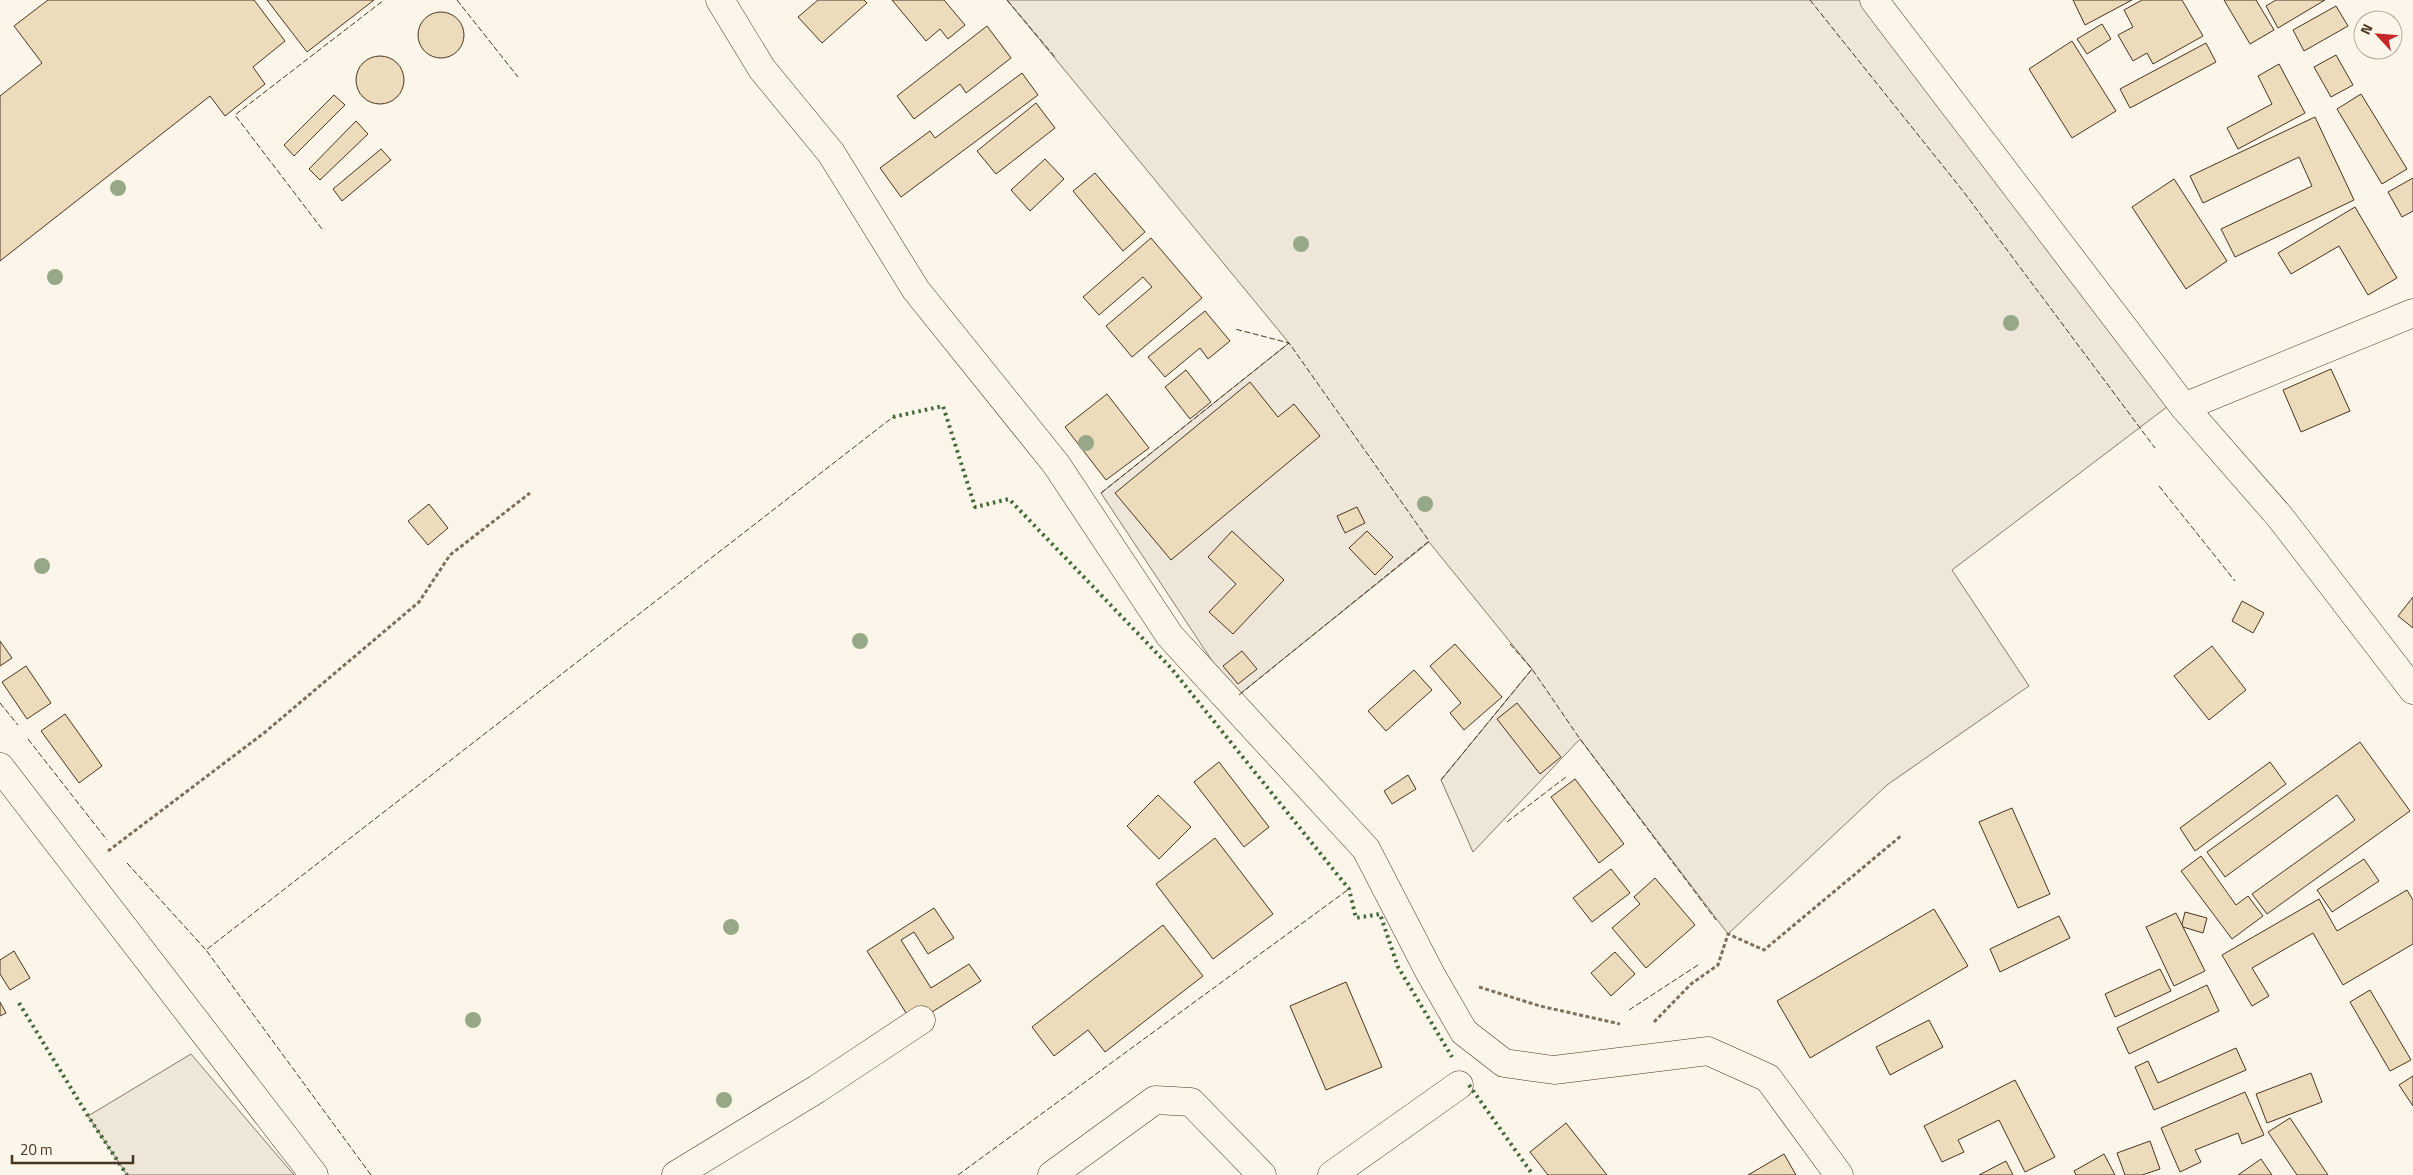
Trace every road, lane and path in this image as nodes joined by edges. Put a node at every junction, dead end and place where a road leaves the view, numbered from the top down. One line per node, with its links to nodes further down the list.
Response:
1 (720, 0): 10 (street)
2 (1874, 0): 4 (street)
3 (2413, 313): 4 (street)
4 (2184, 407): 6 (street)
5 (530, 493): 9 (path)
6 (2413, 690)
7 (0, 767): 9 (street)
8 (1902, 835): 13 (path)
9 (80, 872): 15 (street)
10 (1430, 973): 12 (path); 20 (street)
11 (921, 1020): 16 (street)
12 (1621, 1024)
13 (1651, 1026)
14 (1459, 1086): 19 (street)
15 (314, 1175)
16 (676, 1175)
17 (1052, 1175): 18 (street)
18 (1262, 1175)
19 (1332, 1175)
20 (1839, 1175)

